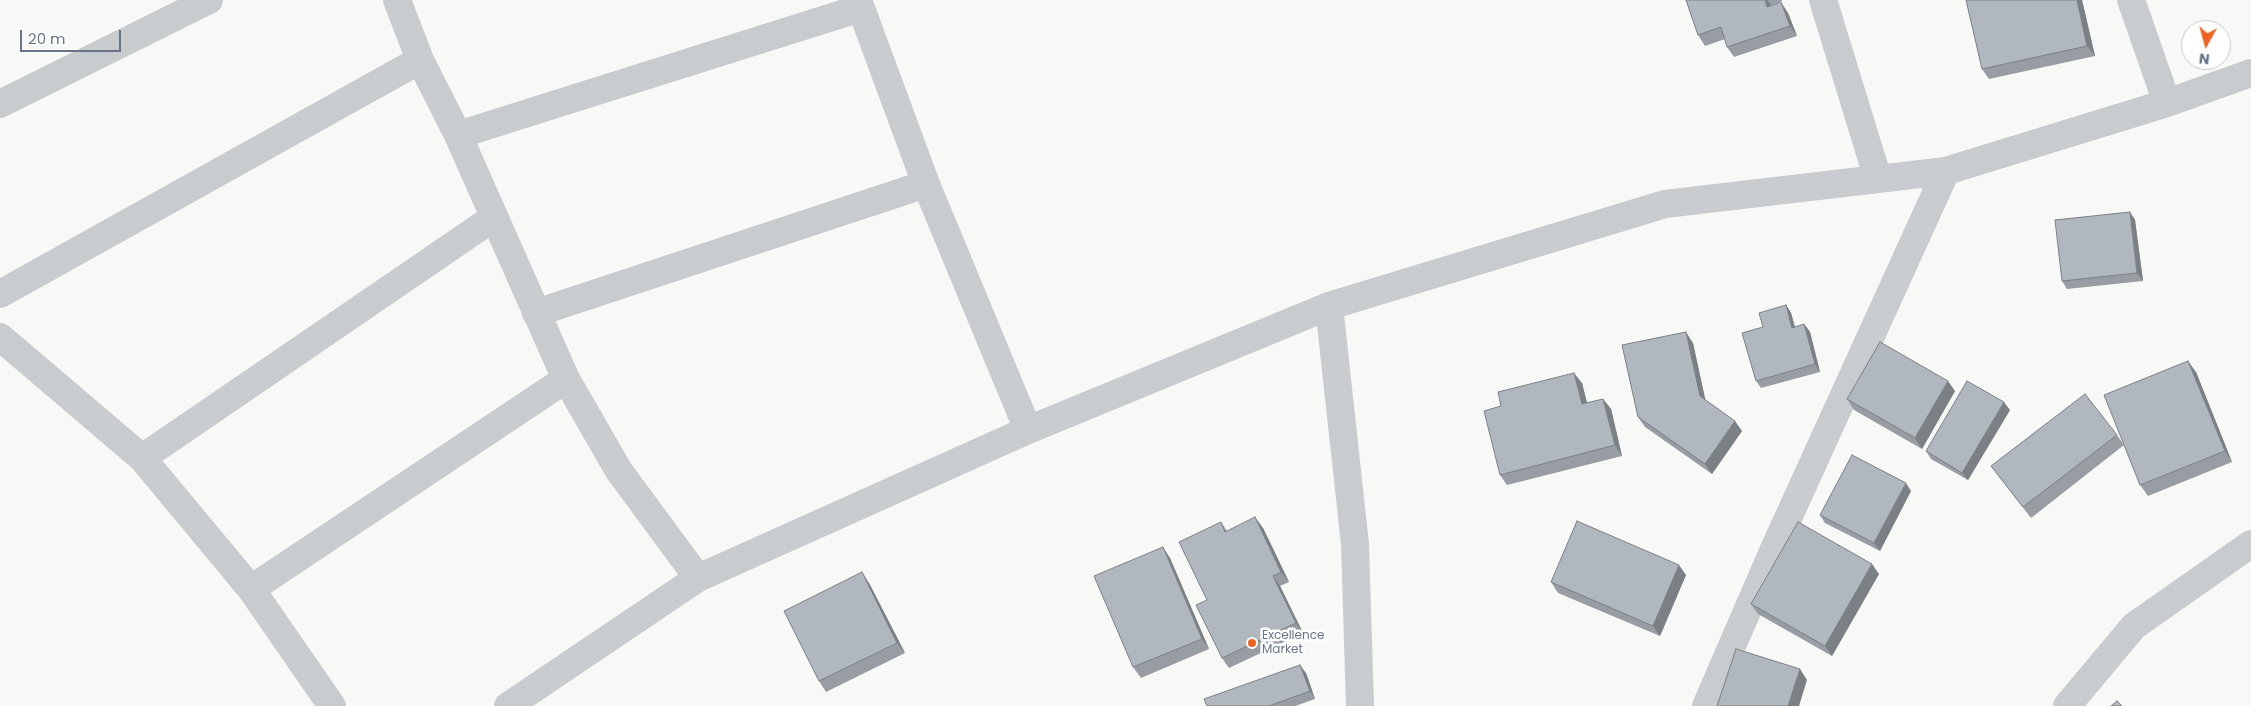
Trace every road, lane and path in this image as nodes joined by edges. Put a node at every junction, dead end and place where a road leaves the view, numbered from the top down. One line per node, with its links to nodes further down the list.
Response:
1 (209, 0): 9 (street)
2 (397, 0): 6 (street)
3 (1823, 0): 12 (street)
4 (2131, 0): 8 (street)
5 (860, 4): 10 (street); 13 (street)
6 (420, 60): 10 (street); 15 (street)
7 (2251, 73): 8 (street)
8 (2167, 103): 11 (street)
9 (0, 104)
10 (458, 135): 14 (street)
11 (1946, 171): 12 (street); 28 (street)
12 (1878, 179): 16 (street)
13 (926, 184): 17 (street); 20 (street)
14 (493, 218): 17 (street); 21 (street)
15 (0, 294)
16 (1329, 306): 20 (street); 27 (street)
17 (536, 313): 19 (street)
18 (0, 337): 21 (street)
19 (566, 379): 23 (street); 24 (street)
20 (1028, 430): 23 (street)
21 (142, 458): 24 (street)
22 (2251, 544): 29 (street)
23 (698, 578): 26 (street)
24 (251, 589): 25 (street)
25 (332, 706)
26 (508, 706)
27 (1360, 706)
28 (1706, 706)
29 (2068, 706)

